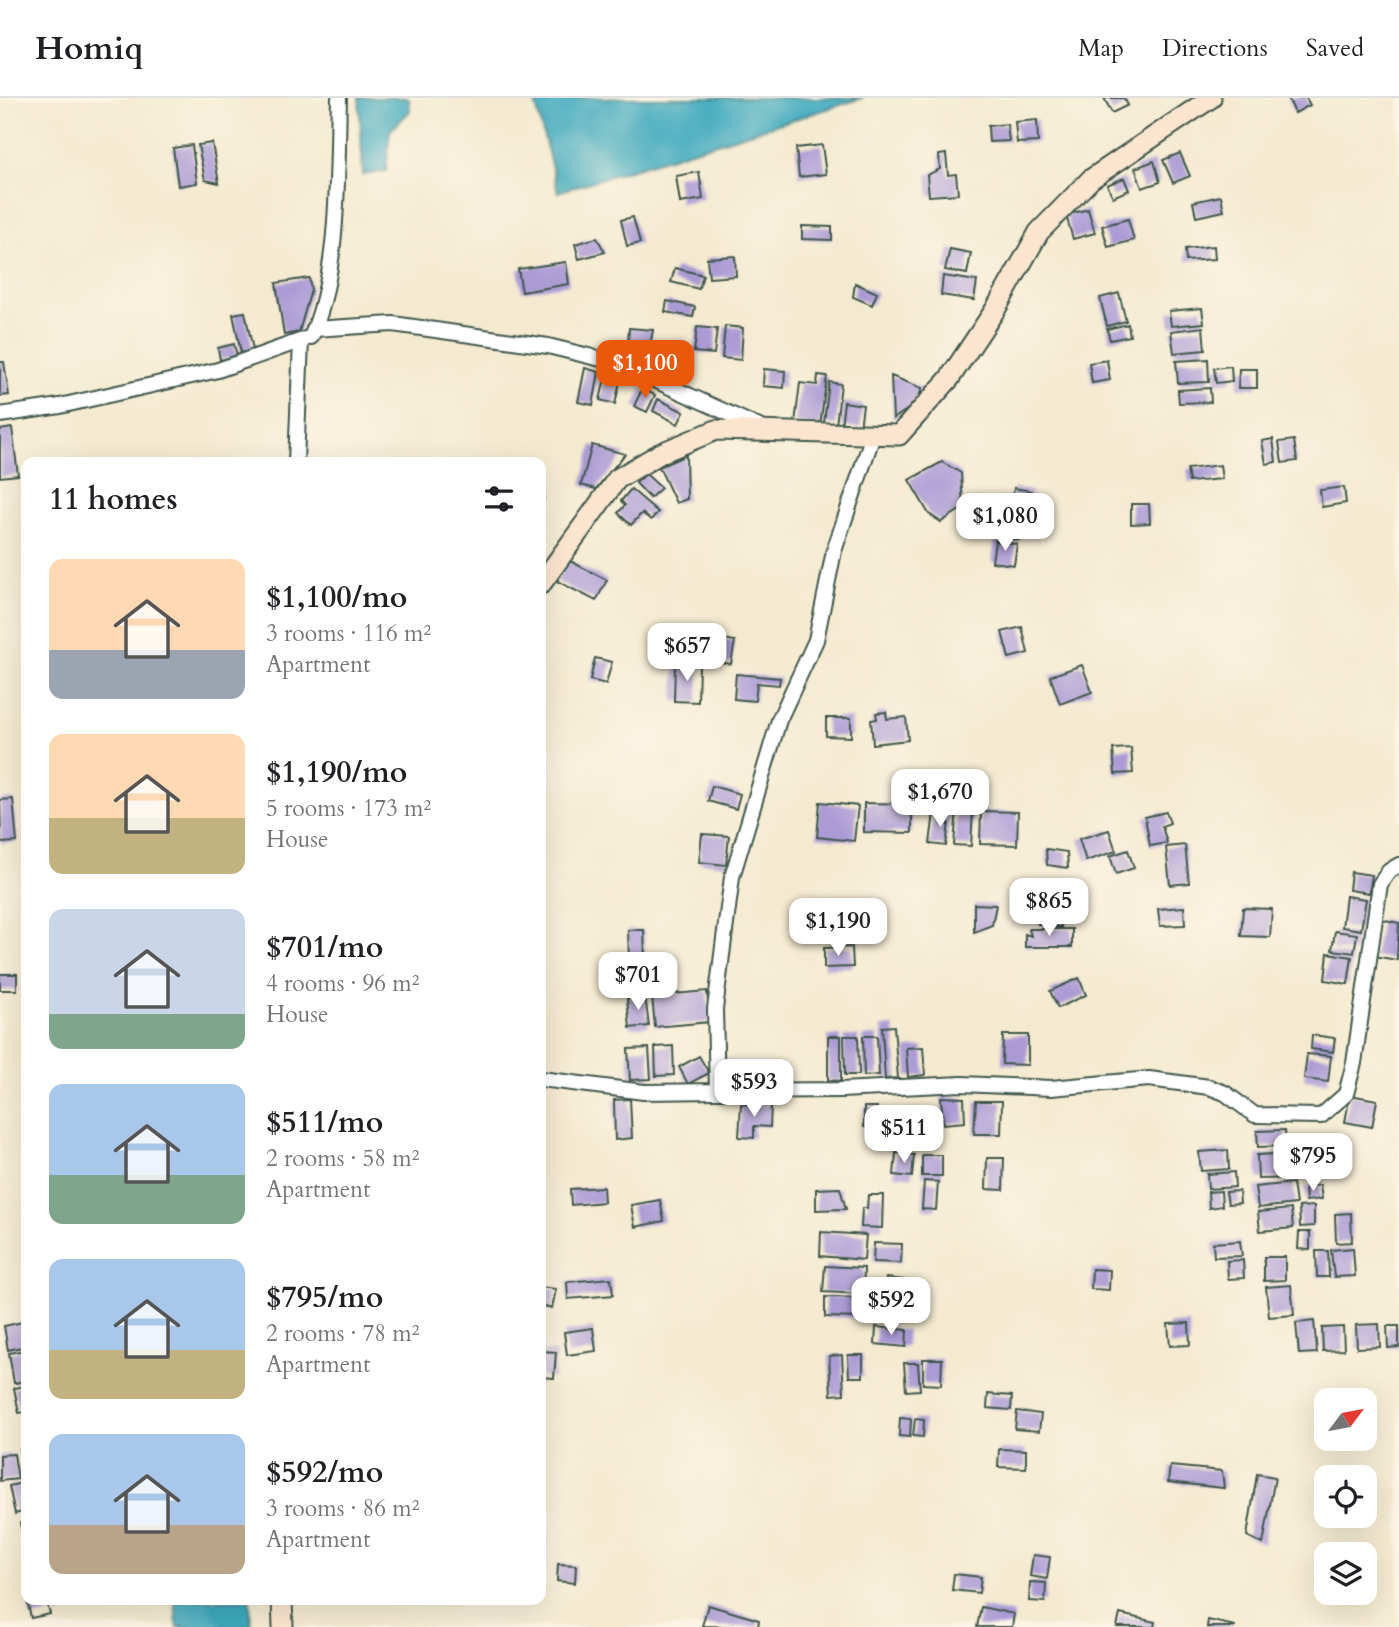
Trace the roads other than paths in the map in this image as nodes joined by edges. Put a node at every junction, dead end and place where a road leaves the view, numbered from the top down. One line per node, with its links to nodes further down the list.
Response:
1 (339, 98): 3 (street)
2 (1211, 98): 7 (street)
3 (314, 329): 4 (street); 6 (street)
4 (301, 341): 5 (street); 8 (street)
5 (0, 415)
6 (769, 432): 7 (street); 9 (street)
7 (873, 435): 12 (street)
8 (296, 457)
9 (546, 576)
10 (1399, 865): 12 (street)
11 (546, 1080): 12 (street)
12 (717, 1091)
13 (282, 1605): 14 (street)
14 (283, 1627)

